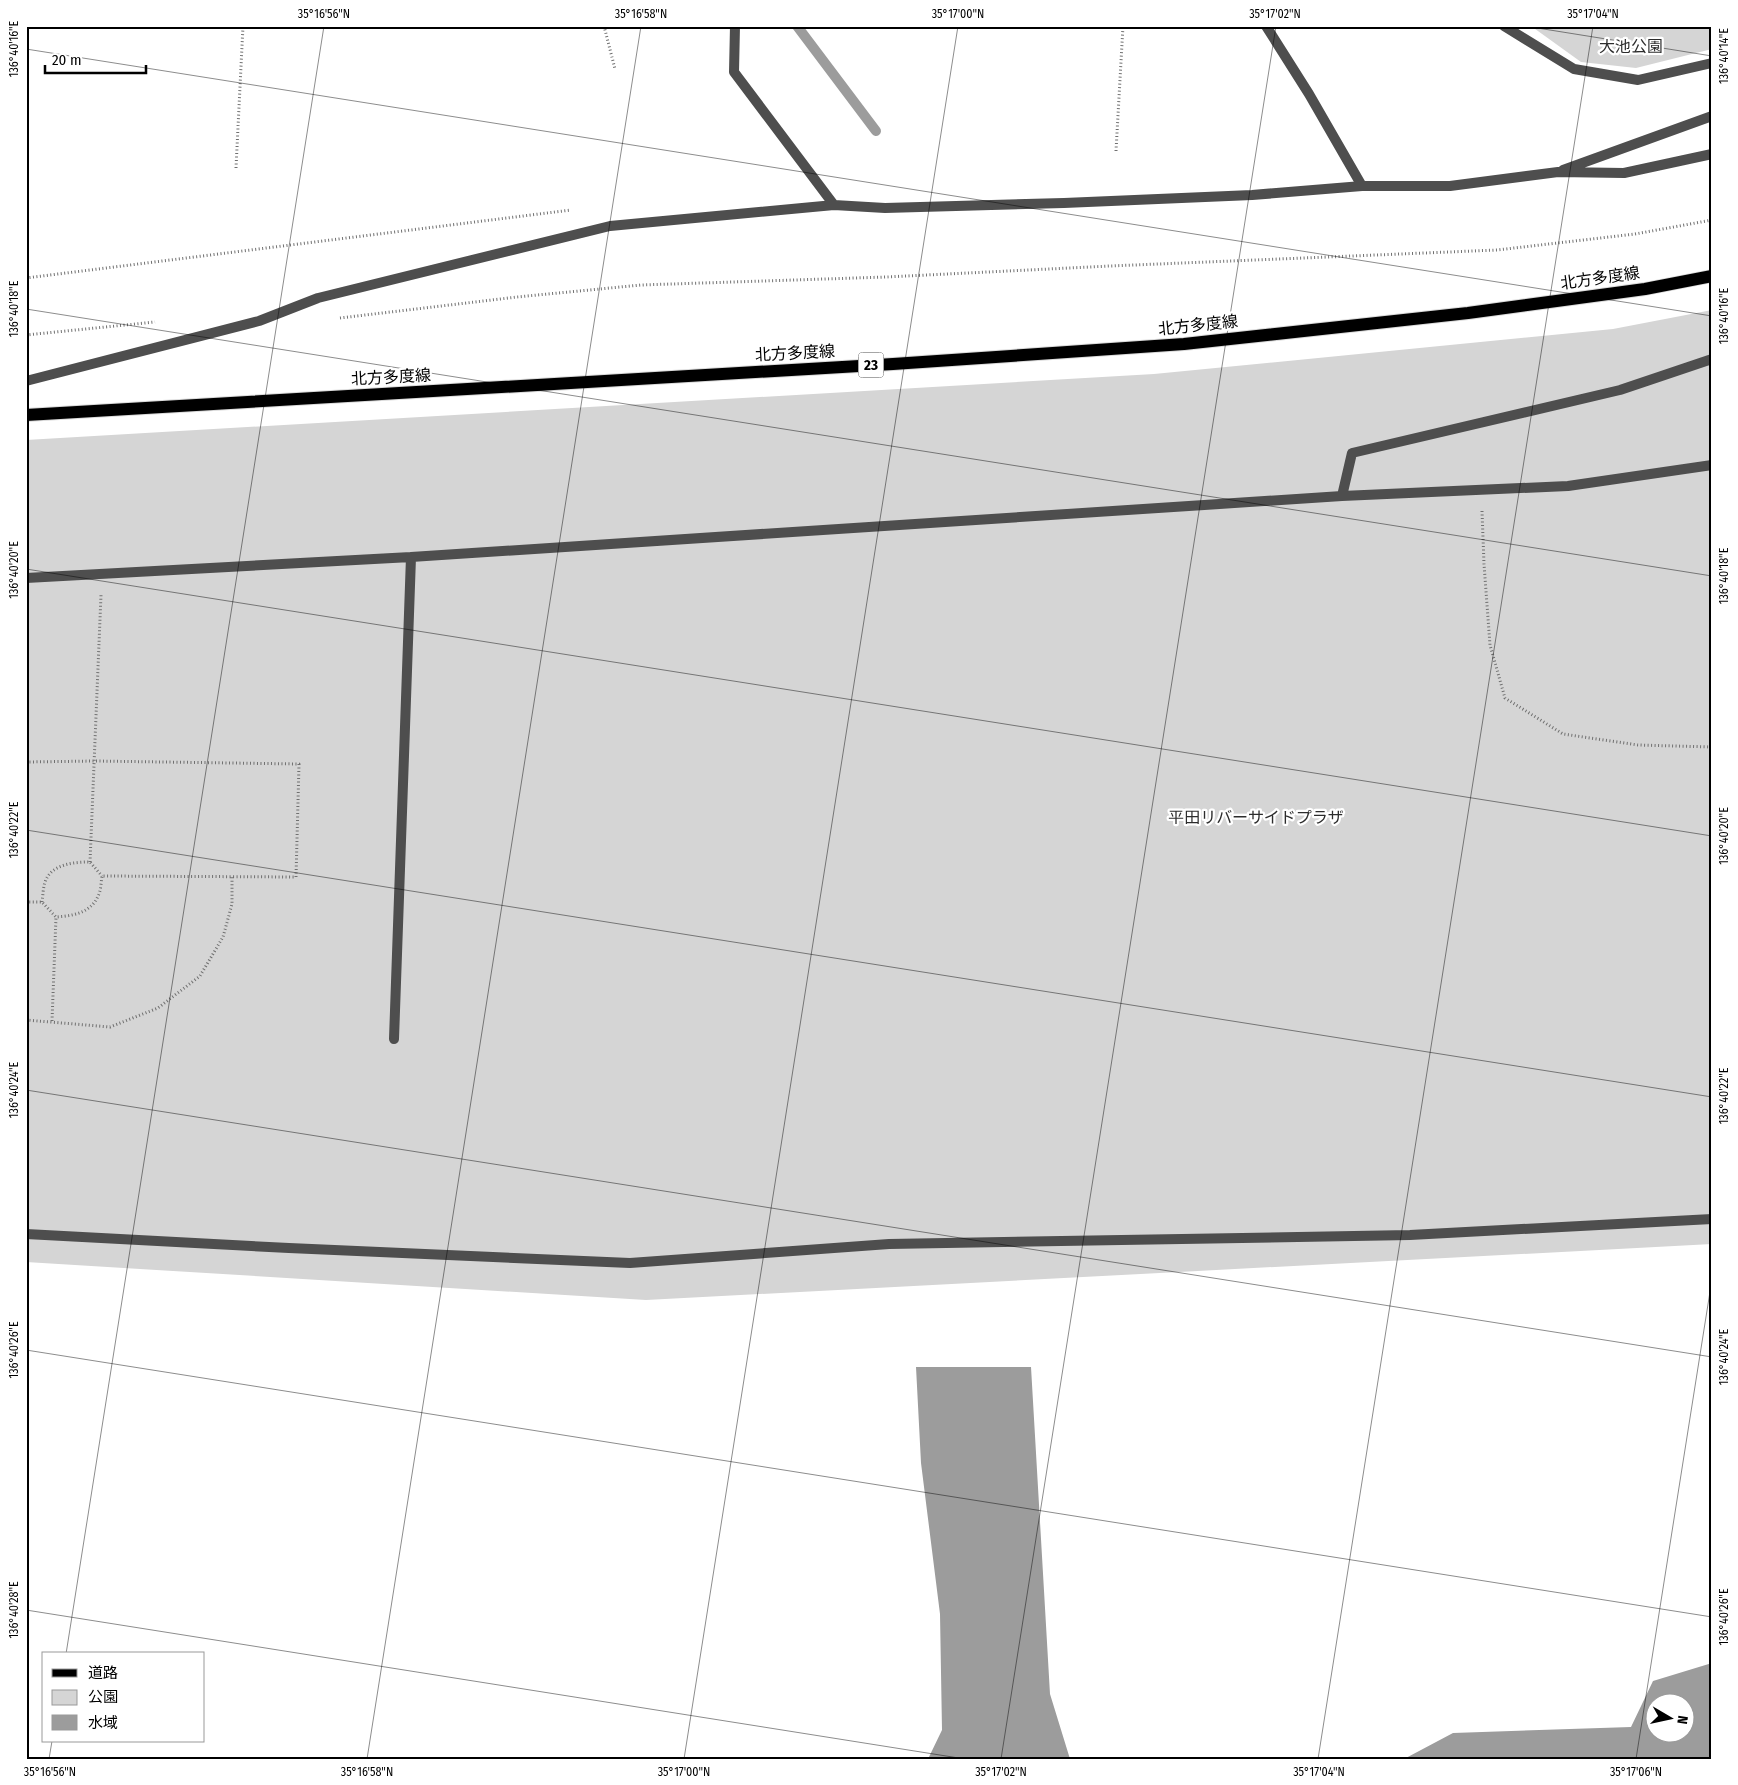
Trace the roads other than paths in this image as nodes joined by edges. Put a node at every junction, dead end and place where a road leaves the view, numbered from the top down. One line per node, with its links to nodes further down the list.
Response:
1 (735, 26): 9 (street)
2 (1266, 26): 8 (street)
3 (1504, 26): 4 (street)
4 (1712, 64)
5 (1712, 116): 7 (street)
6 (1712, 154): 7 (street)
7 (1558, 172): 8 (street)
8 (1362, 186): 9 (street)
9 (834, 205): 12 (street)
10 (1712, 276): 13 (main road, 北方多度線 / 23)
11 (1712, 359): 15 (street)
12 (26, 381)
13 (26, 415)
14 (1712, 465): 15 (street)
15 (1342, 496): 16 (street)
16 (412, 557): 17 (street); 18 (street)
17 (26, 578)
18 (394, 1039)
19 (1712, 1219): 20 (street)
20 (26, 1234)

